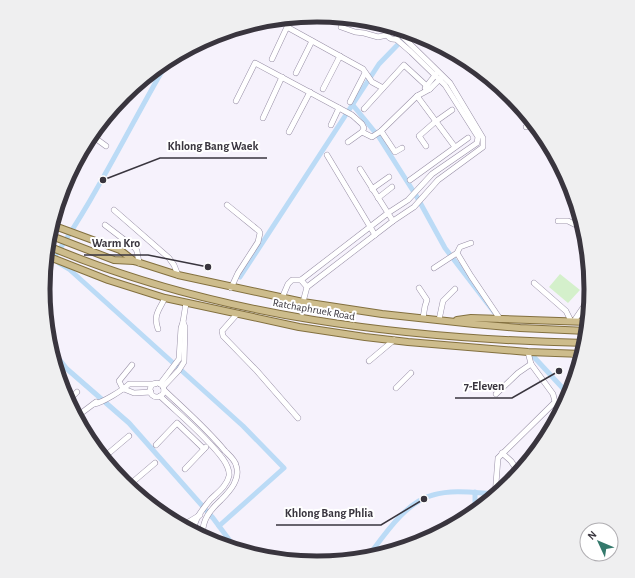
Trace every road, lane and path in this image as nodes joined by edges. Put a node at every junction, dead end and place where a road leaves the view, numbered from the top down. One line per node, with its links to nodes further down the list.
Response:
1 (342, 27): 4 (street)
2 (388, 31): 4 (street)
3 (397, 34): 6 (street)
4 (387, 35): 6 (street)
5 (402, 36): 8 (street)
6 (396, 39): 8 (street)
7 (312, 41): 9 (street); 10 (street); 11 (street)
8 (413, 50): 12 (street)
9 (340, 56): 13 (street); 18 (street)
10 (272, 59)
11 (296, 73)
12 (437, 73): 15 (street); 16 (street)
13 (366, 75): 17 (street); 24 (street)
14 (282, 77): 20 (street); 23 (street); 28 (street)
15 (441, 78): 19 (street); 52 (street); 53 (street)
16 (426, 85): 17 (street); 19 (street); 21 (street)
17 (383, 88): 26 (street)
18 (322, 89)
19 (430, 89): 21 (street)
20 (310, 92): 25 (street); 34 (street)
21 (423, 92): 22 (street)
22 (417, 96): 29 (street); 33 (street)
23 (236, 101)
24 (350, 102)
25 (341, 109): 30 (street); 35 (street)
26 (364, 109)
27 (452, 110): 29 (street)
28 (263, 118)
29 (435, 122): 40 (street); 41 (street)
30 (331, 125)
31 (529, 126): 32 (street)
32 (526, 127)
33 (381, 131): 35 (street); 42 (street)
34 (289, 132)
35 (362, 132): 38 (street)
36 (468, 138): 41 (street)
37 (96, 139): 39 (street)
38 (348, 142)
39 (106, 146)
40 (426, 146)
41 (455, 147): 46 (street)
42 (402, 148)
43 (327, 155): 57 (street)
44 (360, 169): 48 (street)
45 (389, 177): 48 (street)
46 (410, 180)
47 (392, 187): 49 (street)
48 (372, 189): 49 (street)
49 (378, 198): 52 (street)
50 (227, 205): 71 (street)
51 (114, 210): 67 (street)
52 (388, 213): 53 (street); 57 (street)
53 (393, 221): 59 (street)
54 (558, 221): 56 (street)
55 (105, 225): 65 (street)
56 (576, 225)
57 (371, 227): 59 (street); 68 (street)
58 (58, 228): 65 (main road, Ratchaphruek Road)
59 (376, 234): 70 (street)
60 (56, 238): 65 (main road, Ratchaphruek Road)
61 (471, 243): 63 (street)
62 (54, 249): 87 (main road, Ratchaphruek Road)
63 (457, 253): 66 (street); 81 (street)
64 (53, 258): 74 (main road, Ratchaphruek Road)
65 (136, 262): 67 (main road, Ratchaphruek Road)
66 (434, 268)
67 (178, 275): 71 (main road, Ratchaphruek Road)
68 (301, 280): 70 (street); 75 (street)
69 (534, 283): 84 (street)
70 (307, 287): 76 (street)
71 (231, 288): 75 (main road, Ratchaphruek Road)
72 (419, 288): 80 (street)
73 (455, 289): 82 (street)
74 (165, 298): 77 (main road, Ratchaphruek Road); 86 (street)
75 (282, 298): 76 (main road, Ratchaphruek Road)
76 (303, 302): 80 (main road, Ratchaphruek Road)
77 (186, 303): 79 (main road, Ratchaphruek Road); 99 (street)
78 (584, 305): 84 (street)
79 (237, 314): 89 (main road, Ratchaphruek Road); 108 (street)
80 (423, 318): 82 (main road, Ratchaphruek Road)
81 (500, 319): 83 (main road, Ratchaphruek Road); 84 (main road, Ratchaphruek Road)
82 (439, 320): 83 (main road, Ratchaphruek Road)
83 (452, 321): 88 (main road, Ratchaphruek Road)
84 (572, 321): 85 (main road, Ratchaphruek Road)
85 (582, 322)
86 (158, 329)
87 (388, 331): 90 (main road, Ratchaphruek Road); 91 (main road)
88 (581, 331)
89 (394, 340): 91 (main road, Ratchaphruek Road); 95 (street)
90 (579, 343)
91 (448, 345): 92 (main road, Ratchaphruek Road)
92 (528, 352): 93 (main road, Ratchaphruek Road); 96 (street)
93 (573, 354): 94 (street)
94 (575, 356)
95 (369, 361)
96 (531, 364): 104 (street); 114 (street)
97 (132, 365): 101 (street)
98 (411, 373): 100 (street)
99 (160, 386): 101 (street); 103 (street); 106 (street); 110 (street)
100 (396, 388)
101 (123, 389): 103 (street); 107 (street)
102 (77, 392): 105 (street)
103 (151, 392): 106 (street)
104 (496, 394)
105 (73, 396)
106 (160, 396): 111 (street)
107 (81, 412)
108 (298, 418)
109 (129, 436): 115 (street)
110 (215, 438): 111 (street); 122 (street)
111 (209, 444): 113 (street); 121 (street)
112 (156, 445): 113 (street)
113 (204, 448): 118 (street)
114 (502, 453): 117 (street); 120 (street)
115 (108, 454)
116 (155, 463): 119 (street)
117 (515, 468)
118 (185, 469)
119 (133, 482)
120 (494, 490)
121 (200, 513): 122 (street); 123 (street); 124 (street)
122 (207, 516): 125 (street)
123 (188, 522)
124 (195, 526)
125 (202, 530)

